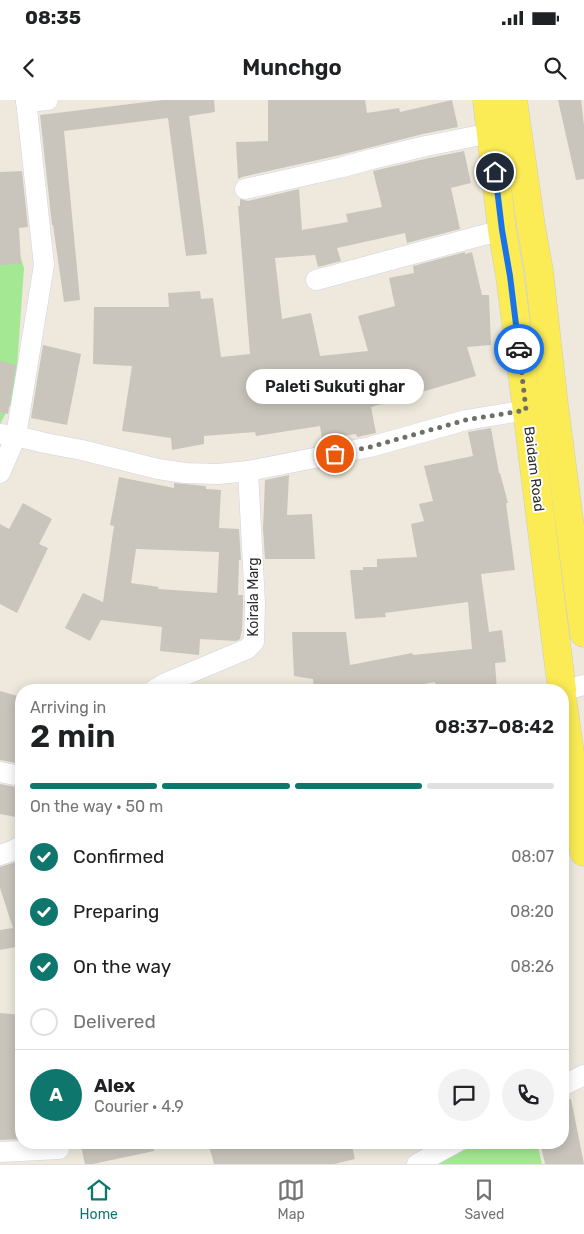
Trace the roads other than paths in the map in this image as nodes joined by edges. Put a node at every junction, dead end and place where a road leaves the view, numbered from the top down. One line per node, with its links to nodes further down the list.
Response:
1 (48, 100): 4 (street)
2 (487, 100): 5 (main road, Baidam Road)
3 (513, 100): 9 (main road, Baidam Road)
4 (26, 101): 11 (street)
5 (491, 133): 6 (street); 7 (main road, Baidam Road)
6 (245, 189)
7 (502, 230): 8 (street); 10 (main road, Baidam Road)
8 (316, 280)
9 (554, 405): 10 (street); 14 (main road, Baidam Road)
10 (526, 410): 12 (street); 16 (main road, Baidam Road)
11 (8, 435): 12 (street); 13 (street)
12 (248, 471): 15 (street, Koirala Marg)
13 (0, 473)
14 (584, 633)
15 (164, 684)
16 (561, 684)
17 (584, 686): 18 (street)
18 (569, 689)
19 (569, 766): 23 (main road)
20 (0, 772): 21 (street)
21 (15, 775)
22 (15, 849): 24 (street)
23 (584, 852)
24 (0, 855)
25 (584, 1074): 26 (street)
26 (569, 1082)
27 (444, 1149): 30 (street)
28 (0, 1152): 29 (street)
29 (60, 1152)
30 (417, 1164)

